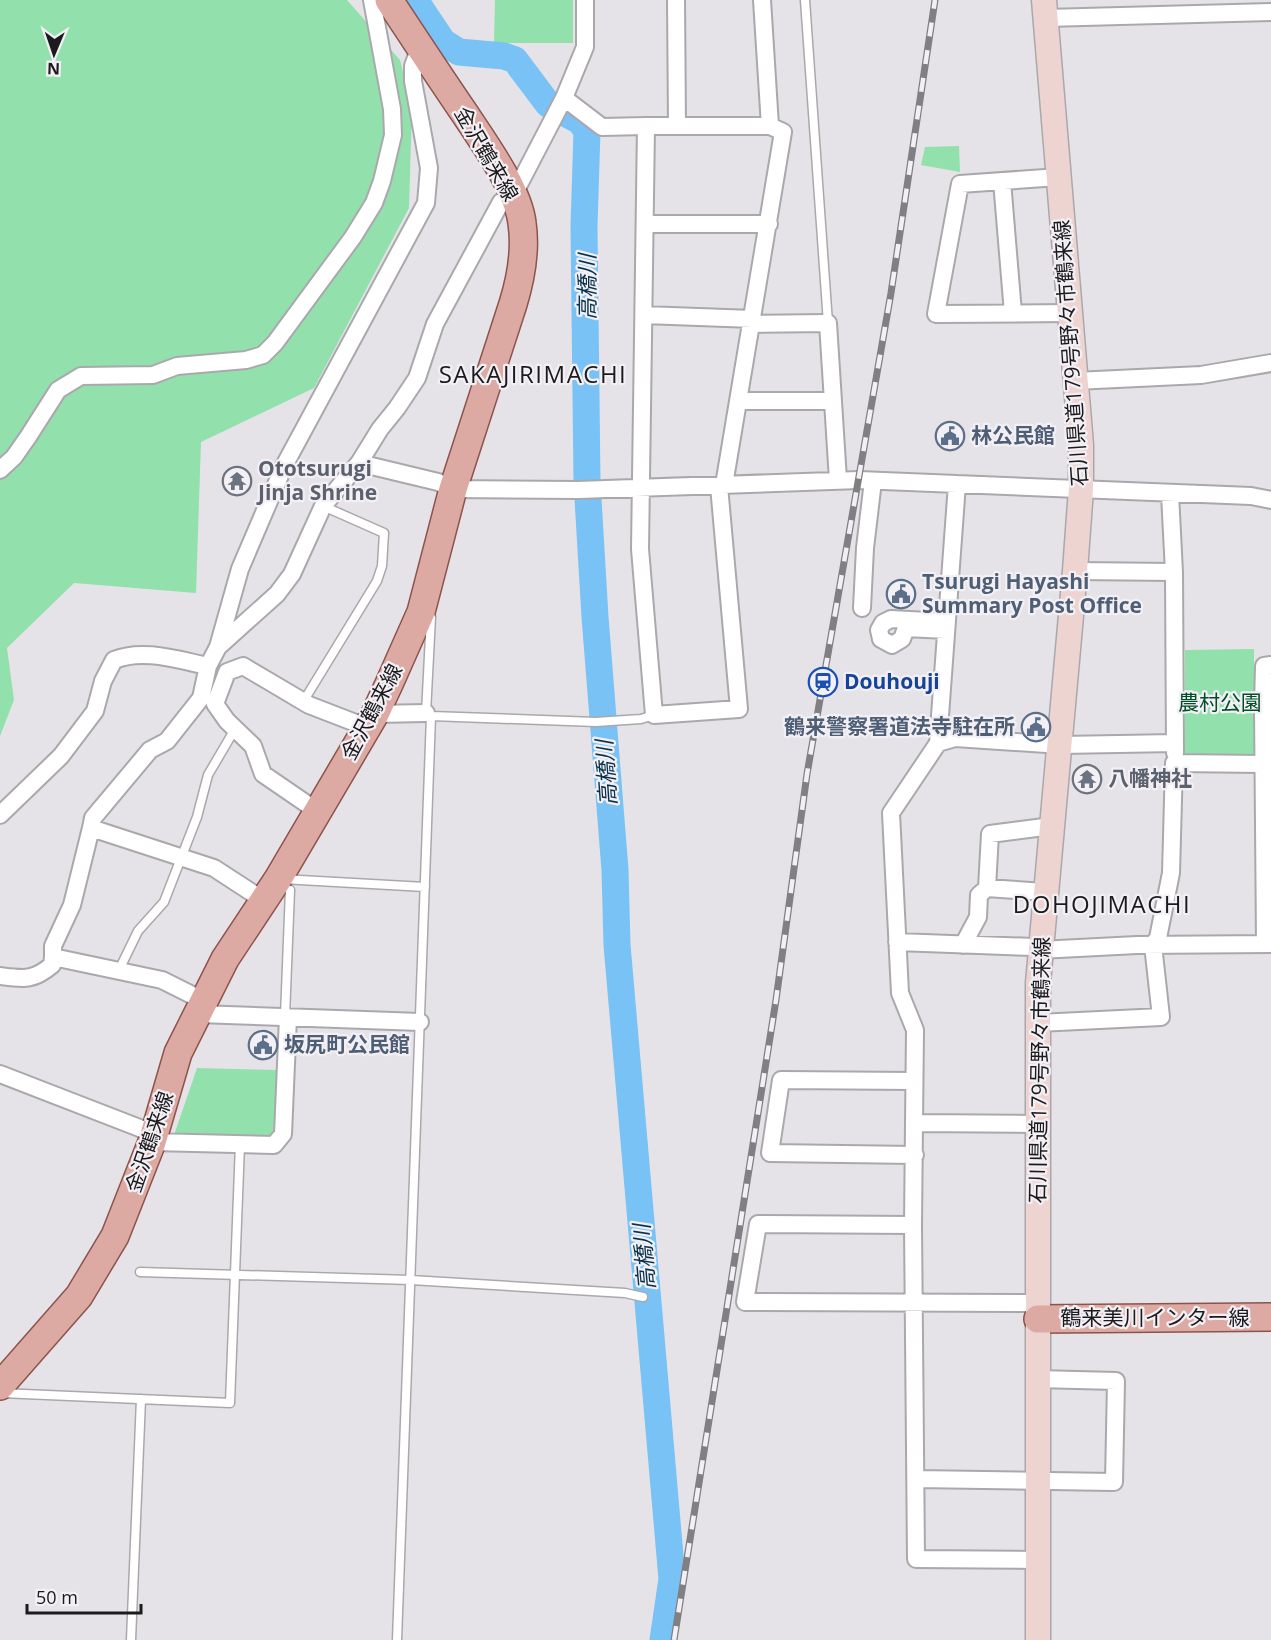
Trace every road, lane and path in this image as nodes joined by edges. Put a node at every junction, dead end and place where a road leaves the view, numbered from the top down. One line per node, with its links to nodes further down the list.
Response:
1 (372, 0): 31 (street)
2 (389, 0): 11 (main road, 金沢鶴来線)
3 (585, 0): 12 (street)
4 (676, 0): 14 (street)
5 (762, 0): 15 (street)
6 (805, 0): 25 (lane)
7 (1236, 6): 8 (street); 10 (street)
8 (1184, 7): 9 (street)
9 (1045, 9): 16 (main road, 石川県道179号野々市鶴来線)
10 (1271, 12)
11 (420, 47): 18 (main road, 金沢鶴来線); 46 (street)
12 (560, 106): 13 (street); 18 (street)
13 (646, 126): 14 (street); 19 (street)
14 (677, 126): 15 (street)
15 (771, 126): 20 (street)
16 (1059, 177): 17 (street); 22 (main road, 石川県道179号野々市鶴来線)
17 (1002, 181): 21 (street); 21 (street)
18 (513, 196): 30 (street); 36 (main road, 金沢鶴来線)
19 (646, 224): 20 (street); 23 (street)
20 (768, 224): 24 (street)
21 (1013, 313): 22 (street)
22 (1070, 313): 27 (main road, 石川県道179号野々市鶴来線)
23 (644, 315): 24 (street); 37 (street)
24 (753, 321): 25 (street); 28 (street)
25 (828, 323): 29 (street)
26 (1271, 363): 27 (street)
27 (1075, 381): 38 (main road, 石川県道179号野々市鶴来線)
28 (739, 401): 29 (street); 35 (street)
29 (833, 401): 32 (street)
30 (358, 464): 36 (street); 41 (street)
31 (0, 470)
32 (838, 480): 33 (street); 35 (street)
33 (873, 481): 34 (street); 44 (street)
34 (957, 484): 38 (street); 55 (street)
35 (722, 486): 37 (street); 52 (street)
36 (453, 489): 37 (street); 45 (main road, 金沢鶴来線)
37 (641, 489): 52 (street)
38 (1081, 489): 39 (street); 42 (main road, 石川県道179号野々市鶴来線)
39 (1170, 494): 40 (street); 43 (street)
40 (1271, 500)
41 (323, 506): 46 (street); 49 (lane)
42 (1075, 571): 43 (street); 57 (main road, 石川県道179号野々市鶴来線)
43 (1174, 572): 56 (street)
44 (862, 608)
45 (421, 612): 51 (lane); 53 (main road, 金沢鶴来線)
46 (218, 647): 48 (street)
47 (1271, 665): 50 (street)
48 (208, 666): 61 (street); 63 (street)
49 (303, 702): 53 (street); 54 (street)
50 (1267, 706): 58 (street)
51 (428, 714): 52 (lane); 53 (street); 65 (lane)
52 (654, 715)
53 (371, 720): 60 (main road, 金沢鶴来線)
54 (236, 729): 60 (street); 64 (lane)
55 (938, 743): 57 (street); 69 (street)
56 (1175, 743): 57 (street); 59 (street)
57 (1060, 745): 62 (main road, 石川県道179号野々市鶴来線)
58 (1266, 760): 59 (street); 70 (street)
59 (1174, 763): 72 (street)
60 (317, 811): 67 (main road, 金沢鶴来線)
61 (0, 815)
62 (1052, 826): 66 (street); 68 (main road, 石川県道179号野々市鶴来線)
63 (91, 828): 64 (street); 74 (street)
64 (182, 857): 67 (street); 75 (lane)
65 (425, 887): 67 (lane); 79 (lane)
66 (987, 888): 68 (street); 71 (street)
67 (277, 890): 77 (main road, 金沢鶴来線); 78 (lane)
68 (1045, 892): 73 (main road, 石川県道179号野々市鶴来線)
69 (897, 942): 71 (street); 82 (street)
70 (1268, 944): 72 (street)
71 (963, 945): 73 (street)
72 (1153, 945): 73 (street); 80 (street)
73 (1039, 950): 80 (main road, 石川県道179号野々市鶴来線)
74 (53, 957): 75 (street); 76 (street)
75 (120, 970): 77 (street)
76 (0, 976)
77 (201, 1007): 78 (street); 85 (main road, 金沢鶴来線)
78 (286, 1017): 79 (street); 86 (street)
79 (420, 1022): 91 (lane)
80 (1038, 1023): 84 (main road, 石川県道179号野々市鶴来線)
81 (0, 1074): 85 (street)
82 (914, 1081): 83 (street); 87 (street)
83 (914, 1123): 84 (street); 87 (street)
84 (1038, 1124): 94 (main road, 石川県道179号野々市鶴来線)
85 (154, 1138): 86 (street); 97 (main road, 金沢鶴来線)
86 (240, 1143): 90 (lane)
87 (915, 1155): 88 (street)
88 (913, 1225): 93 (street); 93 (street)
89 (140, 1272): 90 (lane)
90 (235, 1275): 91 (lane); 99 (lane)
91 (411, 1280): 92 (lane); 104 (lane)
92 (643, 1297)
93 (914, 1302): 94 (street); 100 (street)
94 (1038, 1311): 95 (main road, 鶴来美川インター線); 96 (main road, 石川県道179号野々市鶴来線)
95 (1271, 1317)
96 (1037, 1379): 101 (main road, 石川県道179号野々市鶴来線); 101 (street)
97 (0, 1386)
98 (0, 1393): 99 (lane)
99 (141, 1399): 103 (lane)
100 (916, 1479): 101 (street); 102 (street)
101 (1037, 1482): 102 (main road, 石川県道179号野々市鶴来線)
102 (1037, 1560): 105 (main road, 石川県道179号野々市鶴来線)
103 (131, 1640)
104 (397, 1640)
105 (1038, 1640)

